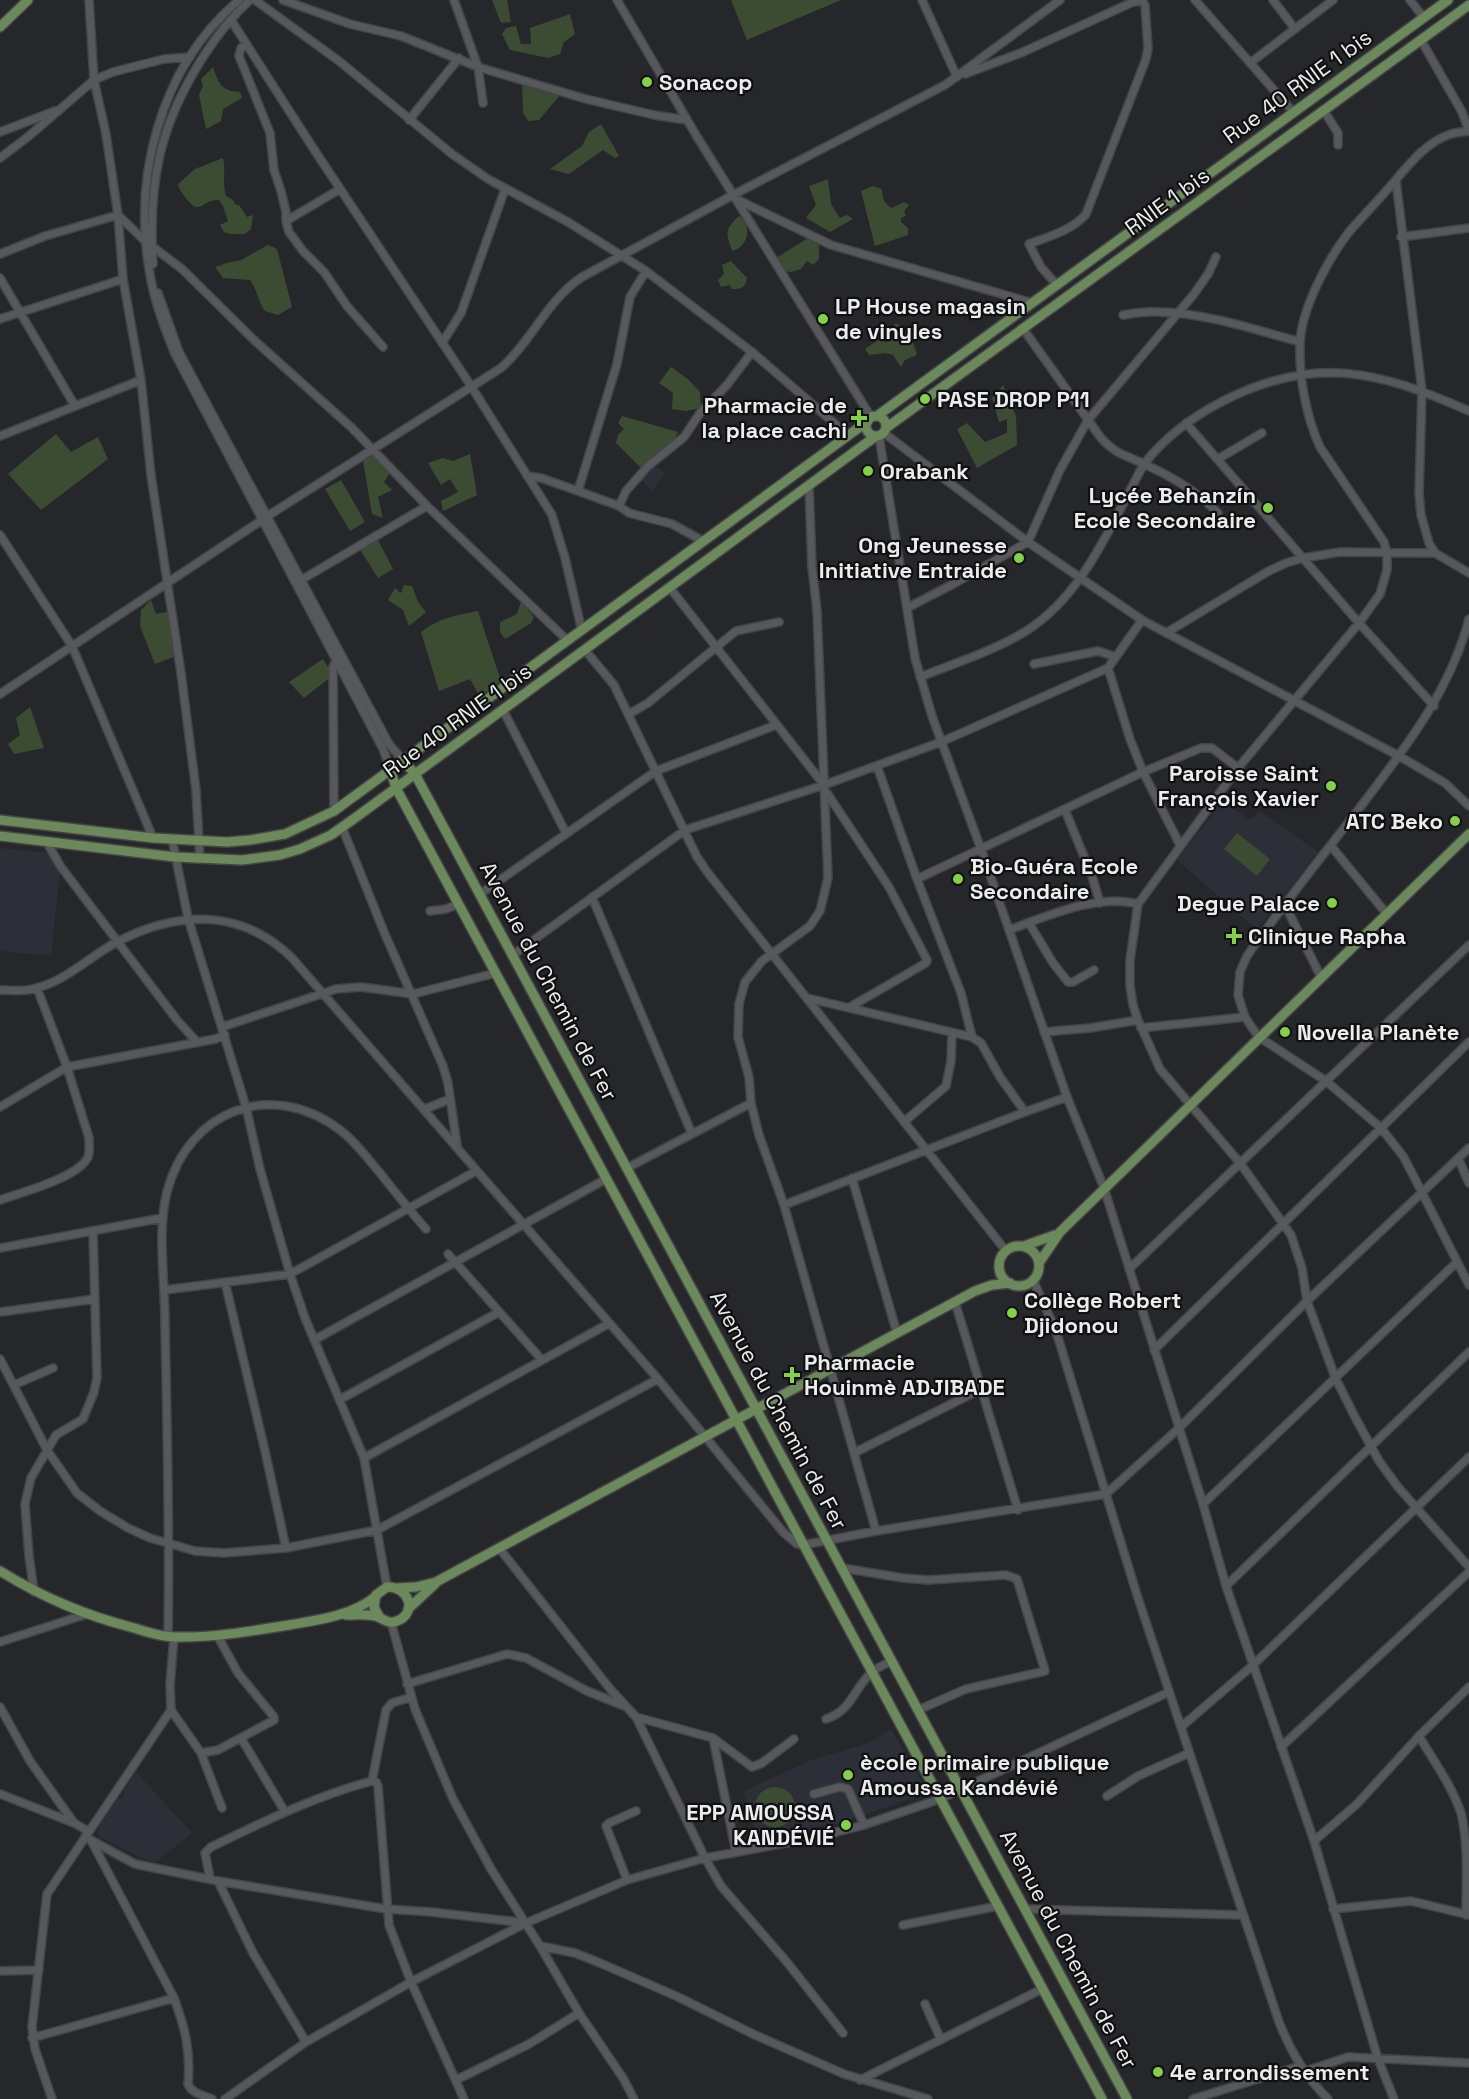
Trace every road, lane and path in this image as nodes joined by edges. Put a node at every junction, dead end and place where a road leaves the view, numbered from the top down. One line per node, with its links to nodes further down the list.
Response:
1 (28, 0): 20 (main road)
2 (89, 0): 29 (street)
3 (239, 0): 24 (street)
4 (250, 0): 19 (street)
5 (255, 0): 35 (street)
6 (283, 0): 25 (street)
7 (454, 0): 27 (street)
8 (616, 0): 36 (street)
9 (922, 0): 28 (street)
10 (1060, 0): 28 (street)
11 (1206, 0): 16 (street)
12 (1273, 0): 21 (street)
13 (1333, 0): 21 (street)
14 (1410, 0): 18 (street)
15 (1448, 0): 18 (main road, Rue 40 RNIE 1 bis)
16 (1197, 3): 26 (street)
17 (1469, 5): 22 (main road, RNIE 1 bis)
18 (1424, 18): 34 (main road, Rue 40 RNIE 1 bis)
19 (231, 20): 23 (street); 49 (street)
20 (0, 27)
21 (1295, 28): 26 (street)
22 (1421, 40): 32 (main road, RNIE 1 bis); 33 (street)
23 (245, 45): 42 (street); 46 (street)
24 (190, 57): 29 (street); 49 (street)
25 (459, 58): 27 (street); 35 (street)
26 (1250, 63): 34 (street)
27 (478, 67): 30 (street); 36 (street)
28 (957, 77): 44 (street); 56 (street)
29 (94, 80): 31 (street); 45 (street)
30 (483, 103)
31 (60, 109): 38 (street); 40 (street)
32 (1324, 111): 39 (street); 62 (main road, RNIE 1 bis)
33 (1466, 112): 37 (street)
34 (1293, 113): 56 (main road, Rue 40 RNIE 1 bis)
35 (409, 120): 43 (street)
36 (687, 120): 44 (street)
37 (1469, 131): 41 (street)
38 (0, 132)
39 (1338, 145)
40 (0, 158)
41 (1396, 181): 48 (street); 63 (street)
42 (340, 189): 46 (street); 64 (street)
43 (505, 189): 51 (street); 64 (street)
44 (734, 197): 51 (street); 57 (street); 73 (street)
45 (118, 214): 49 (street); 50 (street); 55 (street)
46 (286, 221): 65 (street)
47 (1469, 228): 48 (street)
48 (1401, 237): 70 (street)
49 (150, 245): 80 (street); 89 (street)
50 (0, 254)
51 (620, 256): 53 (street); 69 (street)
52 (1216, 257): 59 (street)
53 (646, 271): 66 (street); 85 (street)
54 (0, 279): 58 (street)
55 (123, 279): 58 (street); 68 (street)
56 (1057, 285): 57 (main road, Rue 40 RNIE 1 bis)
57 (1033, 303): 73 (main road, Rue 40 RNIE 1 bis)
58 (20, 312): 61 (street); 71 (street)
59 (1176, 313): 60 (street); 63 (street); 74 (street)
60 (1123, 315)
61 (0, 319)
62 (1024, 330): 74 (street); 76 (main road, RNIE 1 bis)
63 (1300, 342): 67 (street)
64 (442, 343): 69 (street)
65 (383, 347)
66 (752, 352): 78 (street); 87 (street)
67 (1301, 374): 70 (street); 75 (street); 93 (street)
68 (141, 380): 71 (street); 99 (street)
69 (471, 386): 80 (street); 83 (street)
70 (1422, 390): 72 (street); 94 (street)
71 (75, 406): 79 (street)
72 (1469, 411)
73 (872, 418): 76 (main road); 76 (main road); 78 (main road, Rue 40 RNIE 1 bis)
74 (1088, 420): 82 (street); 92 (street)
75 (1186, 423): 81 (street); 82 (street)
76 (881, 433): 84 (main road, Rue 40 RNIE 1 bis); 92 (street); 101 (street)
77 (1262, 433): 81 (street)
78 (848, 435): 91 (main road, Rue 40 RNIE 1 bis)
79 (0, 436)
80 (372, 449): 86 (street); 89 (street)
81 (1218, 459): 95 (street)
82 (1144, 464): 88 (street); 98 (street)
83 (527, 476): 85 (street); 106 (street)
84 (809, 485): 100 (main road, Rue 40 RNIE 1 bis); 134 (street)
85 (578, 491): 87 (street)
86 (427, 506): 97 (street); 108 (street)
87 (619, 506): 91 (street)
88 (1218, 513)
89 (264, 518): 97 (street); 99 (street); 113 (street)
90 (0, 535): 109 (street)
91 (703, 542): 106 (main road, Rue 40 RNIE 1 bis)
92 (1028, 542): 98 (street); 101 (street)
93 (1387, 553): 94 (street); 95 (street); 105 (street)
94 (1435, 553): 96 (street)
95 (1304, 558): 105 (street); 107 (street)
96 (1469, 573)
97 (301, 580): 124 (street)
98 (1081, 580): 103 (street); 116 (street)
99 (167, 583): 109 (street); 147 (street)
100 (670, 588): 110 (street); 111 (main road, Rue 40 RNIE 1 bis)
101 (907, 608): 116 (street)
102 (1469, 619): 119 (street)
103 (1142, 620): 107 (street); 112 (street)
104 (779, 622): 110 (street)
105 (1359, 623): 118 (street); 119 (street)
106 (582, 631): 108 (main road, Rue 40 RNIE 1 bis)
107 (1166, 633): 118 (street)
108 (568, 641): 126 (main road, Rue 40 RNIE 1 bis)
109 (72, 646): 117 (street); 144 (street)
110 (715, 646): 121 (street); 122 (street)
111 (585, 650): 120 (main road, Rue 40 RNIE 1 bis); 121 (street)
112 (1116, 657): 114 (street); 115 (street)
113 (337, 660): 124 (street); 137 (street)
114 (1034, 664)
115 (1108, 668): 123 (street); 131 (street)
116 (920, 677): 123 (street)
117 (0, 694)
118 (1294, 699): 125 (street); 129 (street)
119 (1434, 706): 125 (street)
120 (503, 710): 132 (main road, Rue 40 RNIE 1 bis); 141 (street)
121 (629, 714): 130 (street)
122 (776, 725): 130 (street); 134 (street)
123 (941, 742): 127 (street); 150 (street)
124 (386, 747): 126 (street, Avenue du Chemin de Fer); 128 (street, Avenue du Chemin de Fer)
125 (1399, 756): 135 (street); 149 (street)
126 (402, 759): 128 (main road, Rue 40 RNIE 1 bis); 132 (main road, Avenue du Chemin de Fer)
127 (877, 766): 134 (street); 153 (street)
128 (390, 768): 133 (main road, Avenue du Chemin de Fer); 137 (main road, Rue 40 RNIE 1 bis)
129 (1238, 768): 131 (street); 148 (street)
130 (656, 771): 140 (street); 141 (street)
131 (1143, 772): 136 (street); 148 (street)
132 (415, 774): 133 (main road, Rue 40 RNIE 1 bis); 154 (main road, Avenue du Chemin de Fer)
133 (396, 788): 139 (main road, Rue 40 RNIE 1 bis); 157 (main road, Avenue du Chemin de Fer)
134 (825, 789): 140 (street); 167 (street); 177 (street)
135 (1469, 806)
136 (1065, 810): 150 (street); 156 (street)
137 (334, 811): 147 (main road, Rue 40 RNIE 1 bis)
138 (0, 820): 144 (main road, Rue 40 RNIE 1 bis)
139 (342, 827): 152 (main road, Rue 40 RNIE 1 bis); 175 (street)
140 (685, 830): 155 (street); 167 (street)
141 (566, 833): 154 (street)
142 (1469, 834): 161 (main road)
143 (0, 836): 146 (main road, Rue 40 RNIE 1 bis)
144 (153, 838): 145 (main road, Rue 40 RNIE 1 bis)
145 (172, 839): 147 (main road, Rue 40 RNIE 1 bis); 151 (street)
146 (45, 842): 151 (main road, Rue 40 RNIE 1 bis); 165 (street)
147 (199, 842): 152 (street)
148 (1180, 845): 158 (street)
149 (1331, 846): 159 (street); 161 (street)
150 (981, 849): 153 (street); 164 (street)
151 (175, 857): 152 (main road, Rue 40 RNIE 1 bis); 162 (street)
152 (201, 860)
153 (917, 879): 185 (street)
154 (480, 894): 168 (main road, Avenue du Chemin de Fer)
155 (592, 897): 168 (street); 201 (street)
156 (1100, 903): 158 (street); 163 (street)
157 (458, 904): 160 (street); 170 (main road, Avenue du Chemin de Fer)
158 (1138, 904): 179 (street)
159 (1285, 905): 171 (street); 178 (street)
160 (430, 911)
161 (1386, 914): 171 (main road)
162 (188, 918): 165 (street); 174 (street); 180 (street)
163 (1029, 923): 164 (street); 169 (street)
164 (1009, 930): 182 (street)
165 (119, 941): 172 (street); 187 (street)
166 (1469, 945): 190 (street)
167 (771, 954): 176 (street); 193 (street)
168 (513, 955): 207 (main road, Avenue du Chemin de Fer)
169 (1094, 969)
170 (496, 973): 175 (street); 210 (main road, Avenue du Chemin de Fer)
171 (1321, 977): 186 (main road)
172 (37, 988): 173 (street); 189 (street)
173 (0, 990)
174 (322, 993): 175 (street); 180 (street); 197 (street)
175 (413, 994): 192 (street)
176 (807, 998): 177 (street); 199 (street)
177 (850, 1007): 183 (street)
178 (1245, 1017): 181 (street); 186 (street)
179 (1138, 1020): 181 (street); 182 (street)
180 (222, 1027): 184 (street)
181 (1141, 1028): 194 (street)
182 (1044, 1032): 191 (street)
183 (952, 1033): 185 (street); 199 (street)
184 (225, 1035): 187 (street); 196 (street)
185 (972, 1037): 198 (street)
186 (1259, 1037): 190 (street); 194 (main road)
187 (197, 1042): 189 (street)
188 (1469, 1042): 200 (street)
189 (67, 1067): 195 (street); 214 (street)
190 (1326, 1081): 200 (street); 206 (street)
191 (1067, 1098): 198 (street); 212 (street)
192 (450, 1099): 197 (street); 202 (street)
193 (751, 1103): 201 (street); 215 (street)
194 (1189, 1106): 206 (street); 212 (main road)
195 (0, 1107)
196 (246, 1107): 216 (street); 217 (street); 232 (street)
197 (425, 1109): 202 (street)
198 (1025, 1112): 204 (street)
199 (904, 1122): 204 (street)
200 (1381, 1128): 213 (street); 218 (street)
201 (692, 1134): 207 (street)
202 (457, 1147): 208 (street)
203 (1469, 1148): 205 (street)
204 (926, 1150): 209 (street); 225 (street)
205 (1458, 1158): 211 (street); 213 (street)
206 (1240, 1163): 218 (street); 231 (street)
207 (627, 1168): 258 (main road, Avenue du Chemin de Fer)
208 (476, 1171): 216 (street); 219 (street)
209 (852, 1178): 215 (street); 245 (street)
210 (606, 1179): 219 (street); 259 (main road, Avenue du Chemin de Fer)
211 (1469, 1183)
212 (1104, 1188): 222 (main road); 231 (street)
213 (1422, 1192): 228 (street); 240 (street)
214 (0, 1200)
215 (784, 1205): 252 (street)
216 (408, 1209): 220 (street); 232 (street)
217 (162, 1218): 221 (street); 237 (street)
218 (1283, 1223): 240 (street); 247 (street)
219 (522, 1225): 227 (street); 244 (street)
220 (426, 1229)
221 (93, 1231): 224 (street); 239 (street)
222 (1060, 1232): 223 (main road); 229 (main road)
223 (1024, 1246): 225 (main road); 229 (main road)
224 (0, 1248)
225 (1005, 1251): 230 (main road)
226 (448, 1254): 227 (street)
227 (455, 1262): 243 (street); 246 (street)
228 (1456, 1262): 236 (street); 253 (street)
229 (1039, 1263): 233 (main road)
230 (1000, 1267): 235 (main road); 238 (main road)
231 (1129, 1269): 247 (street)
232 (290, 1274): 234 (street); 246 (street)
233 (1033, 1280): 235 (main road); 267 (street)
234 (225, 1282): 237 (street); 276 (street)
235 (1010, 1283): 238 (main road)
236 (1469, 1285)
237 (165, 1290): 274 (street)
238 (975, 1291): 241 (main road)
239 (95, 1299): 242 (street); 263 (street)
240 (1307, 1301): 253 (street); 260 (street)
241 (955, 1302): 245 (main road); 256 (street)
242 (0, 1312)
243 (499, 1312): 250 (street); 257 (street)
244 (608, 1324): 250 (street); 254 (street)
245 (897, 1333): 252 (main road)
246 (314, 1340): 257 (street)
247 (1154, 1350): 260 (street)
248 (1469, 1352): 262 (street)
249 (0, 1359): 255 (street)
250 (542, 1360): 266 (street)
251 (53, 1368): 255 (street)
252 (831, 1369): 258 (main road); 264 (street)
253 (1335, 1377): 262 (street); 268 (street)
254 (658, 1379): 261 (street); 271 (street)
255 (14, 1385): 263 (street)
256 (981, 1389): 264 (street); 270 (street)
257 (340, 1399): 266 (street)
258 (757, 1410): 259 (main road); 273 (main road, Avenue du Chemin de Fer)
259 (736, 1420): 261 (main road); 275 (main road, Avenue du Chemin de Fer)
260 (1178, 1429): 267 (street); 268 (street)
261 (706, 1437): 275 (street); 277 (main road)
262 (1370, 1446): 269 (street); 282 (street)
263 (47, 1450): 274 (street); 284 (street)
264 (856, 1452): 272 (street)
265 (1469, 1457): 269 (street)
266 (364, 1458): 271 (street)
267 (1106, 1494): 270 (street); 299 (street)
268 (1203, 1504): 282 (street)
269 (1416, 1506): 279 (street); 295 (street)
270 (1018, 1510): 272 (street)
271 (377, 1530): 276 (street); 283 (street)
272 (876, 1531): 273 (street)
273 (827, 1540): 275 (street); 278 (main road, Avenue du Chemin de Fer)
274 (170, 1544): 276 (street); 292 (street)
275 (803, 1545): 296 (main road, Avenue du Chemin de Fer)
276 (286, 1548)
277 (499, 1548): 281 (main road); 302 (street)
278 (842, 1568): 294 (main road, Avenue du Chemin de Fer); 304 (street)
279 (1469, 1570): 312 (street)
280 (0, 1571): 284 (main road)
281 (436, 1582): 283 (main road); 286 (main road)
282 (1226, 1586): 295 (street)
283 (392, 1588): 285 (main road); 286 (main road)
284 (34, 1592): 287 (main road)
285 (375, 1597): 288 (main road); 289 (main road)
286 (408, 1609): 290 (main road)
287 (87, 1614): 292 (main road); 293 (street)
288 (337, 1615): 289 (main road); 291 (main road)
289 (380, 1618): 290 (main road)
290 (392, 1622): 297 (street)
291 (217, 1635): 292 (main road); 309 (street)
292 (171, 1637): 303 (street)
293 (0, 1642)
294 (892, 1661): 296 (street); 304 (main road, Avenue du Chemin de Fer)
295 (1252, 1666): 307 (street); 312 (street)
296 (872, 1672): 306 (street); 320 (main road, Avenue du Chemin de Fer)
297 (407, 1684): 300 (street); 302 (street)
298 (1469, 1687): 308 (street)
299 (1169, 1692): 307 (street); 316 (street)
300 (411, 1697): 315 (street); 340 (street)
301 (0, 1707): 324 (street)
302 (626, 1707): 305 (street)
303 (171, 1710): 313 (street); 326 (street)
304 (918, 1710): 316 (main road, Avenue du Chemin de Fer)
305 (636, 1717): 310 (street); 330 (street)
306 (826, 1719)
307 (1181, 1727): 314 (street)
308 (1419, 1736): 328 (street); 339 (street)
309 (241, 1738): 313 (street); 323 (street)
310 (713, 1738): 311 (street); 329 (street)
311 (794, 1739)
312 (1281, 1747): 328 (street)
313 (201, 1753): 321 (street)
314 (1189, 1753): 319 (street); 338 (street)
315 (372, 1781): 323 (street); 335 (street)
316 (961, 1789): 320 (street); 336 (main road, Avenue du Chemin de Fer)
317 (0, 1794): 324 (street)
318 (814, 1794): 325 (street)
319 (1107, 1796)
320 (940, 1799): 325 (street); 334 (main road, Avenue du Chemin de Fer)
321 (222, 1808)
322 (636, 1811): 332 (street)
323 (285, 1812): 331 (street)
324 (74, 1823): 326 (street)
325 (864, 1825): 329 (street)
326 (87, 1834): 327 (street); 343 (street)
327 (92, 1841): 331 (street); 347 (street)
328 (1314, 1841): 337 (street)
329 (736, 1852): 330 (street)
330 (705, 1858): 332 (street); 350 (street)
331 (210, 1878): 333 (street)
332 (627, 1880): 340 (street)
333 (218, 1881): 335 (street); 353 (street)
334 (998, 1906): 341 (street); 346 (main road, Avenue du Chemin de Fer)
335 (386, 1909): 340 (street); 345 (street)
336 (1025, 1909): 338 (street); 369 (main road, Avenue du Chemin de Fer)
337 (1333, 1909): 339 (street); 354 (street)
338 (1242, 1915): 356 (street)
339 (1468, 1915)
340 (526, 1923): 342 (street); 345 (street)
341 (903, 1925)
342 (540, 1946): 349 (street); 358 (street)
343 (39, 1970): 344 (street); 351 (street)
344 (0, 1971)
345 (411, 1982): 353 (street); 357 (street)
346 (1042, 1989): 352 (street); 368 (main road, Avenue du Chemin de Fer)
347 (174, 1998): 351 (street); 359 (street)
348 (925, 2004): 352 (street)
349 (579, 2013): 357 (street); 366 (street)
350 (843, 2033)
351 (32, 2038): 361 (street)
352 (941, 2040): 358 (street)
353 (306, 2042): 364 (street)
354 (1378, 2059): 355 (street); 356 (street); 372 (street)
355 (1469, 2063)
356 (1302, 2069): 370 (street); 371 (street)
357 (456, 2080): 365 (street)
358 (860, 2080): 360 (street)
359 (189, 2088): 362 (street); 363 (street)
360 (896, 2095): 367 (street)
361 (52, 2099)
362 (190, 2099)
363 (212, 2099)
364 (225, 2099)
365 (464, 2099)
366 (634, 2099)
367 (928, 2099)
368 (1102, 2099)
369 (1127, 2099)
370 (1193, 2099)
371 (1328, 2099)
372 (1394, 2099)

